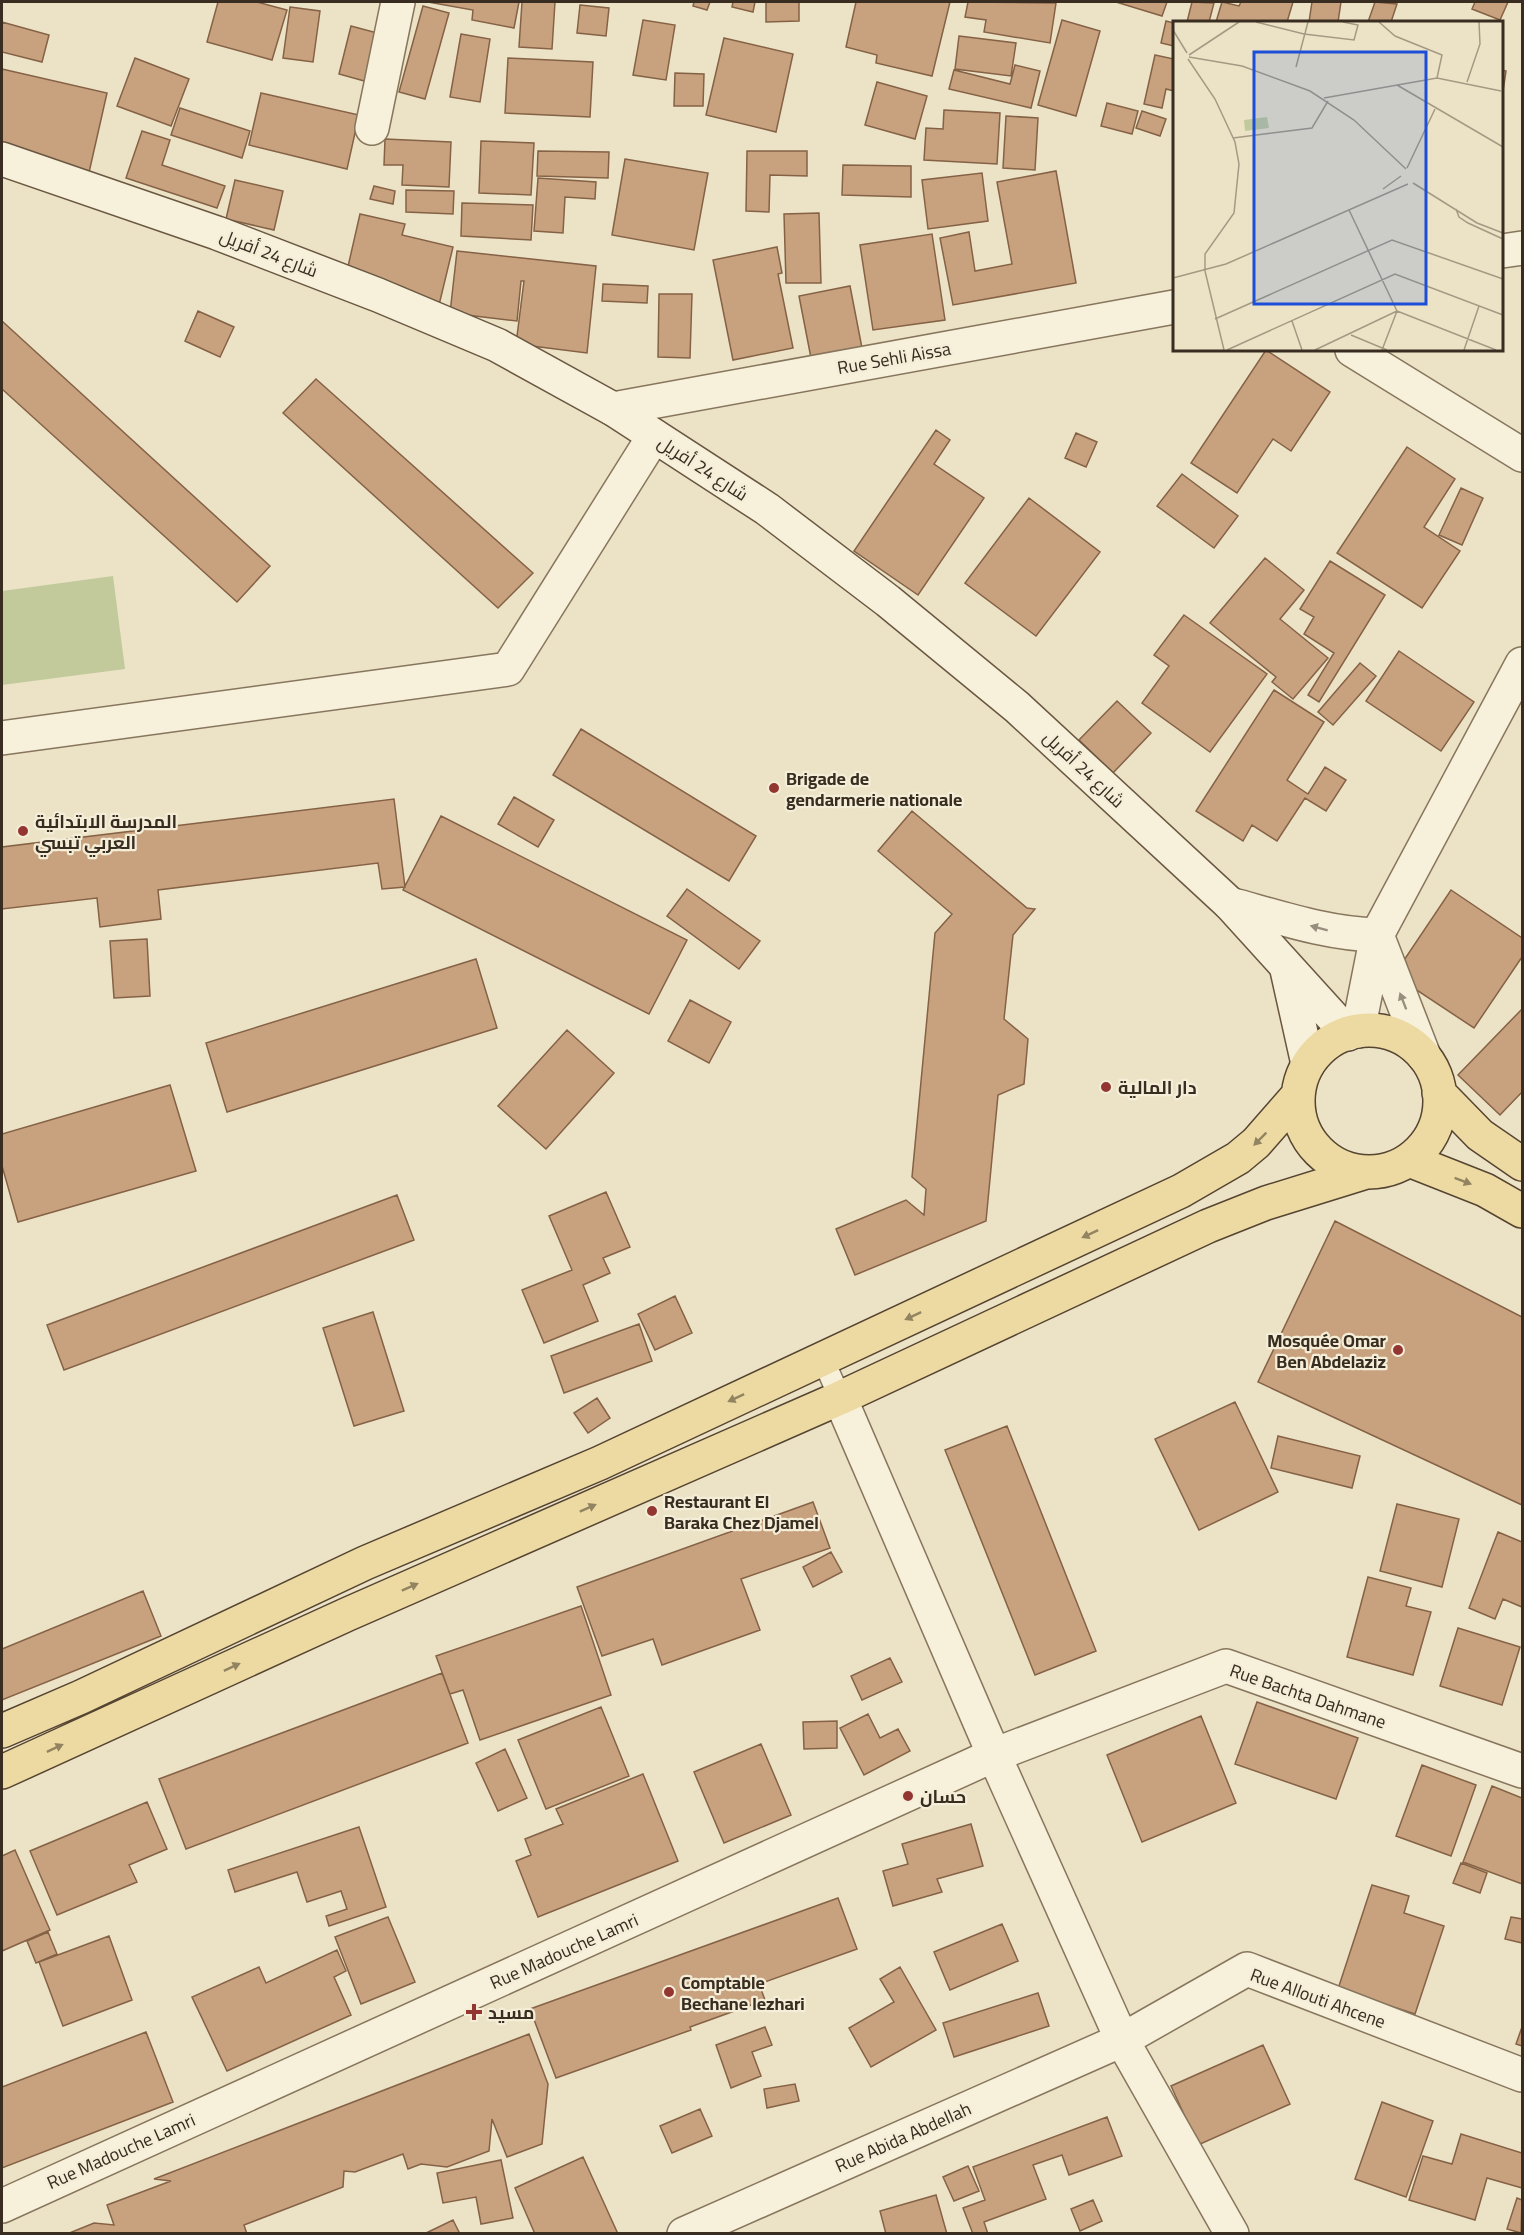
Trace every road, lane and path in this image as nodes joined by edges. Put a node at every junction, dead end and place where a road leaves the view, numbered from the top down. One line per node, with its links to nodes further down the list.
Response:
1 (398, 2): 2 (street)
2 (372, 128)
3 (2, 159): 8 (street, شارع 24 أفريل)
4 (1522, 248): 5 (street)
5 (1503, 251)
6 (1173, 307): 8 (street, Rue Sehli Aissa)
7 (1354, 351): 10 (street)
8 (613, 409): 9 (street, شارع 24 أفريل)
9 (654, 436): 12 (street); 13 (street, شارع 24 أفريل)
10 (1522, 455)
11 (1522, 664): 14 (street)
12 (2, 738)
13 (1230, 904): 14 (street, one-way to 13); 15 (street, شارع 24 أفريل)
14 (1377, 935): 16 (street); 17 (street, one-way to 14)
15 (1286, 968): 16 (street, شارع 24 أفريل); 18 (street)
16 (1353, 1032): 17 (main road); 18 (main road)
17 (1424, 1056): 19 (main road)
18 (1308, 1064): 20 (main road)
19 (1440, 1093): 21 (main road); 22 (main road)
20 (1298, 1095): 23 (main road); 25 (main road, one-way to 25)
21 (1409, 1160): 23 (main road); 24 (main road, one-way to 24)
22 (1522, 1164)
23 (1366, 1172): 26 (main road)
24 (1522, 1211)
25 (822, 1357): 26 (lane); 27 (main road, one-way to 27)
26 (840, 1398): 28 (street); 30 (main road, one-way to 26)
27 (2, 1731)
28 (994, 1755): 29 (street, Rue Bachta Dahmane); 31 (street); 33 (street, Rue Madouche Lamri)
29 (1522, 1771)
30 (2, 1772)
31 (1122, 2040): 32 (street, Rue Allouti Ahcene); 34 (street, Rue Abida Abdellah); 35 (street)
32 (1522, 2075)
33 (2, 2206)
34 (684, 2234)
35 (1232, 2234)

